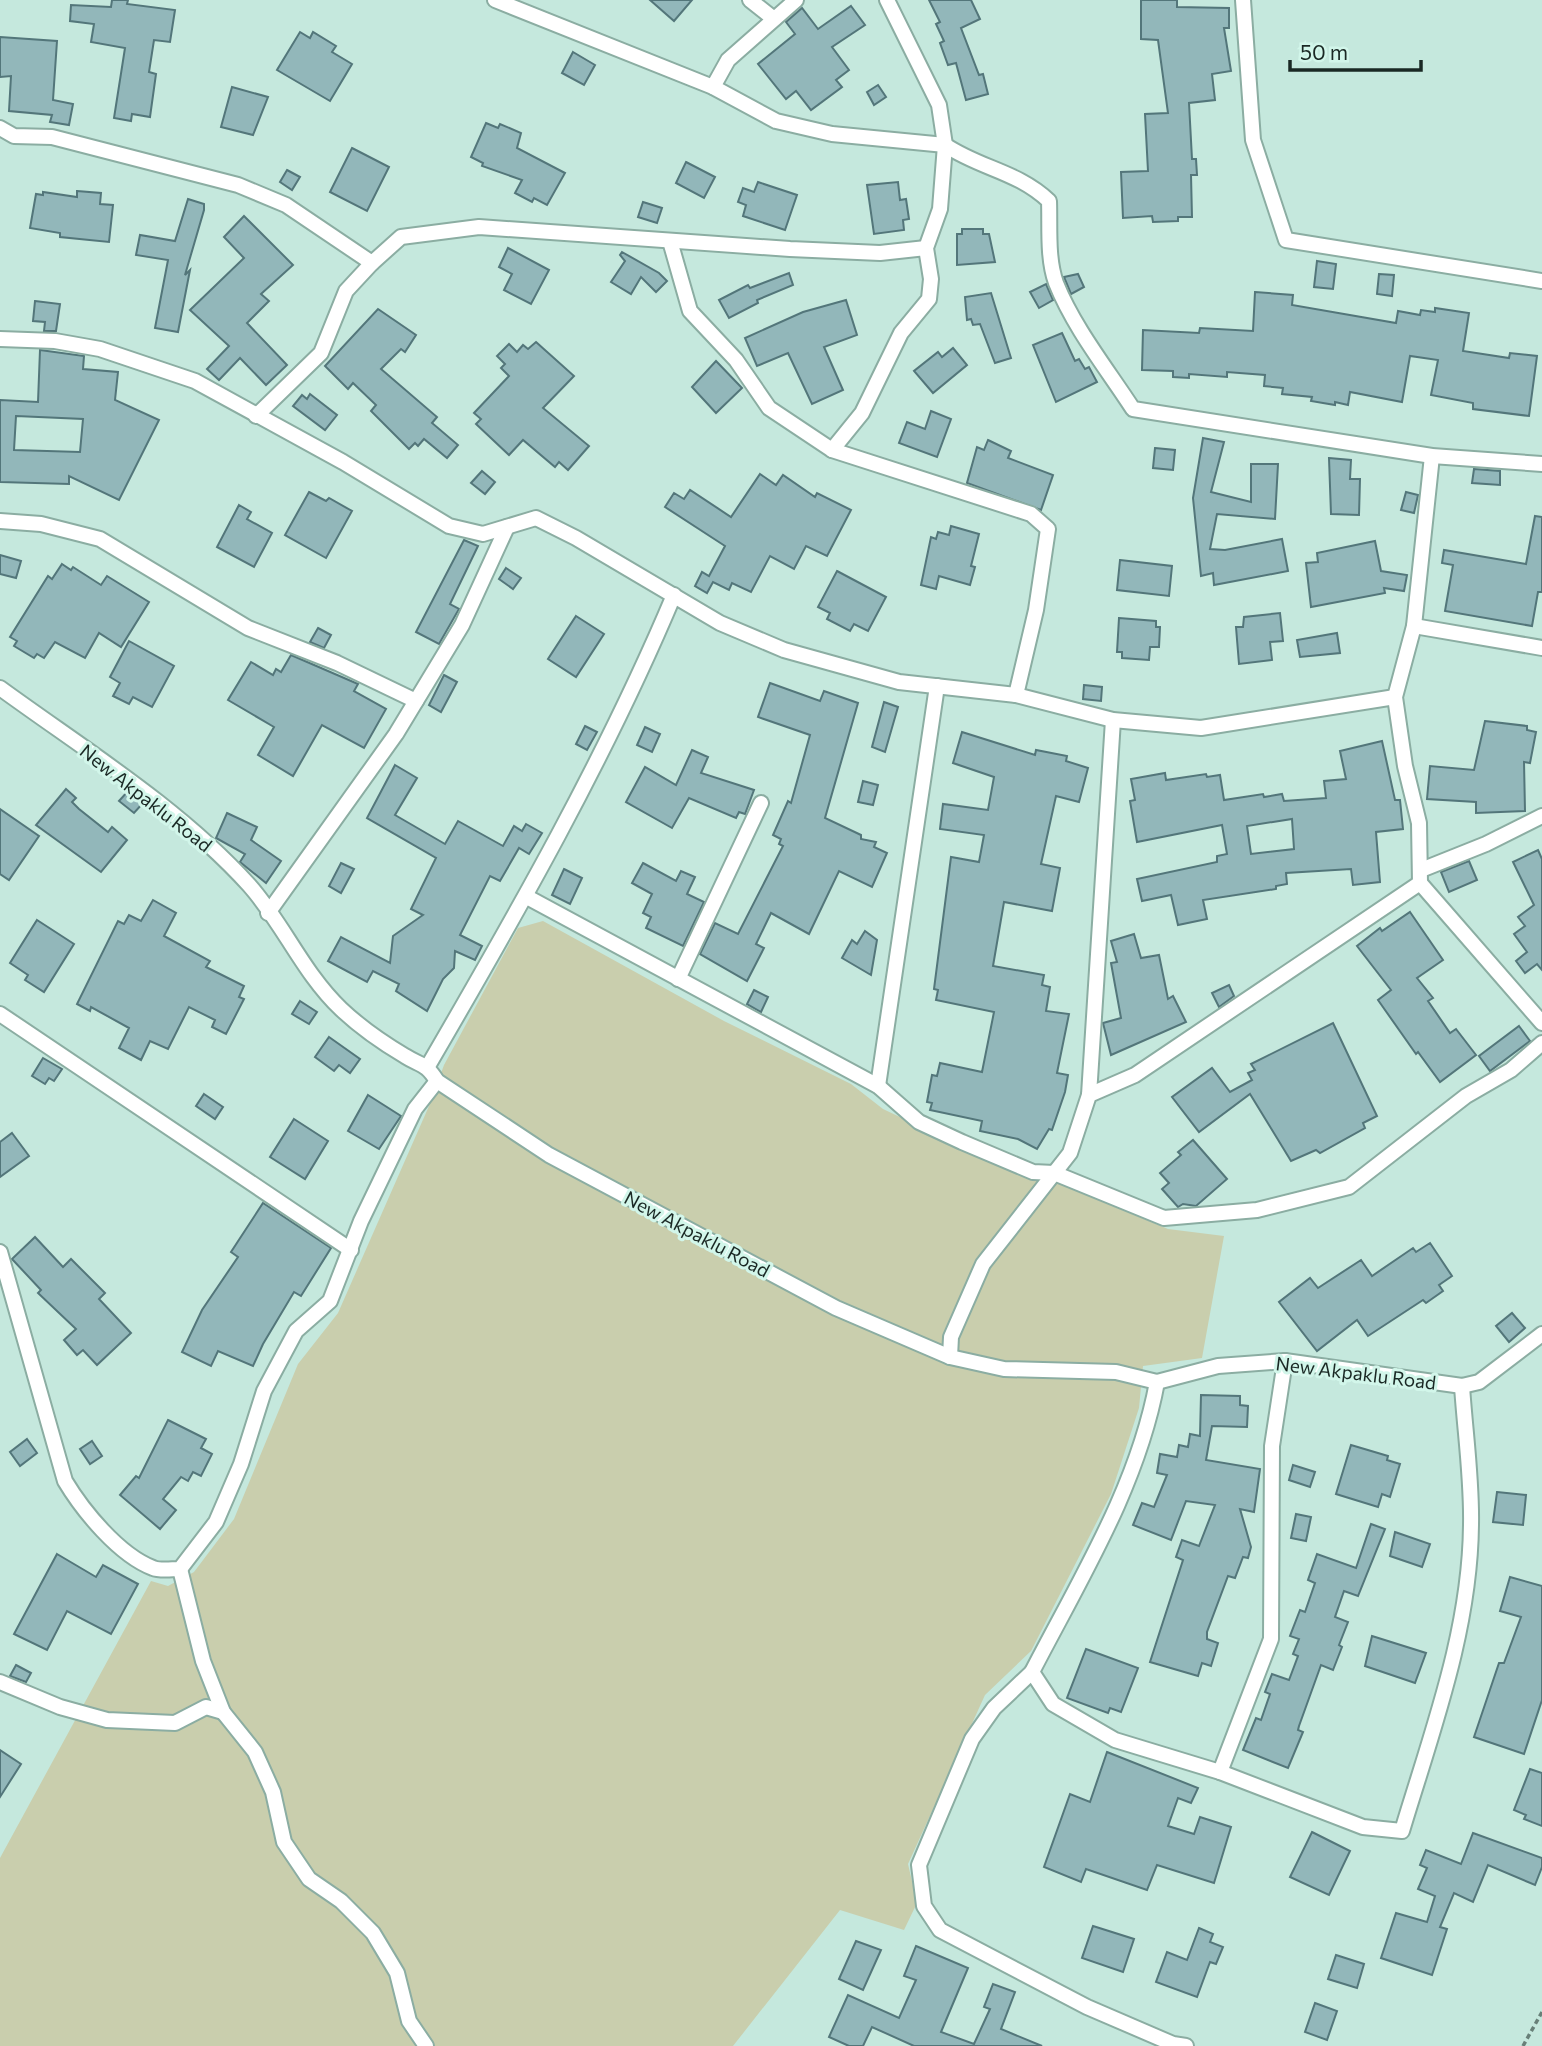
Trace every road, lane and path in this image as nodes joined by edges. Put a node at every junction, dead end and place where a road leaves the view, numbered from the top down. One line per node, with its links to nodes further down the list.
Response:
1 (495, 0): 7 (street)
2 (750, 0): 6 (street)
3 (796, 0): 6 (street)
4 (887, 0): 9 (street)
5 (1243, 0): 13 (street)
6 (774, 19): 7 (street)
7 (713, 87): 9 (street)
8 (0, 128): 12 (street)
9 (945, 145): 11 (street); 17 (street)
10 (670, 241): 11 (street); 12 (street); 16 (street)
11 (926, 248): 16 (street)
12 (372, 263): 15 (street)
13 (1542, 281)
14 (0, 339): 15 (street)
15 (256, 416): 20 (street)
16 (832, 450): 26 (street)
17 (1432, 456): 18 (street); 22 (street)
18 (1542, 464)
19 (0, 521): 28 (street)
20 (507, 527): 21 (street); 28 (street)
21 (674, 595): 24 (street); 33 (street)
22 (1414, 626): 23 (street); 27 (street)
23 (1542, 648)
24 (937, 686): 26 (street); 41 (street)
25 (0, 688): 34 (street, New Akpaklu Road)
26 (1016, 695): 29 (street)
27 (1395, 697): 29 (street); 32 (street)
28 (416, 701): 34 (street)
29 (1113, 720): 42 (street)
30 (761, 803): 35 (street)
31 (1542, 816): 32 (street)
32 (1420, 876): 37 (street); 42 (street)
33 (527, 897): 35 (street); 39 (street)
34 (268, 913): 39 (street, New Akpaklu Road)
35 (678, 979): 41 (street)
36 (0, 1014): 44 (street)
37 (1542, 1023)
38 (1542, 1043): 43 (street)
39 (428, 1066): 40 (street, New Akpaklu Road)
40 (437, 1081): 44 (street); 47 (street, New Akpaklu Road)
41 (878, 1086): 43 (street)
42 (1089, 1095): 43 (street)
43 (1054, 1173): 47 (street)
44 (351, 1250): 51 (street)
45 (0, 1252): 51 (street)
46 (1542, 1334): 50 (street, New Akpaklu Road)
47 (950, 1357): 49 (street, New Akpaklu Road)
48 (1285, 1362): 49 (street, New Akpaklu Road); 50 (street, New Akpaklu Road); 55 (street)
49 (1157, 1382): 52 (street)
50 (1462, 1386): 55 (street)
51 (180, 1569): 54 (street)
52 (1032, 1672): 55 (street); 58 (street)
53 (0, 1682): 54 (street)
54 (223, 1712): 57 (street)
55 (1220, 1772)
56 (1542, 2012): 59 (path)
57 (426, 2046)
58 (1186, 2046)
59 (1523, 2046)

